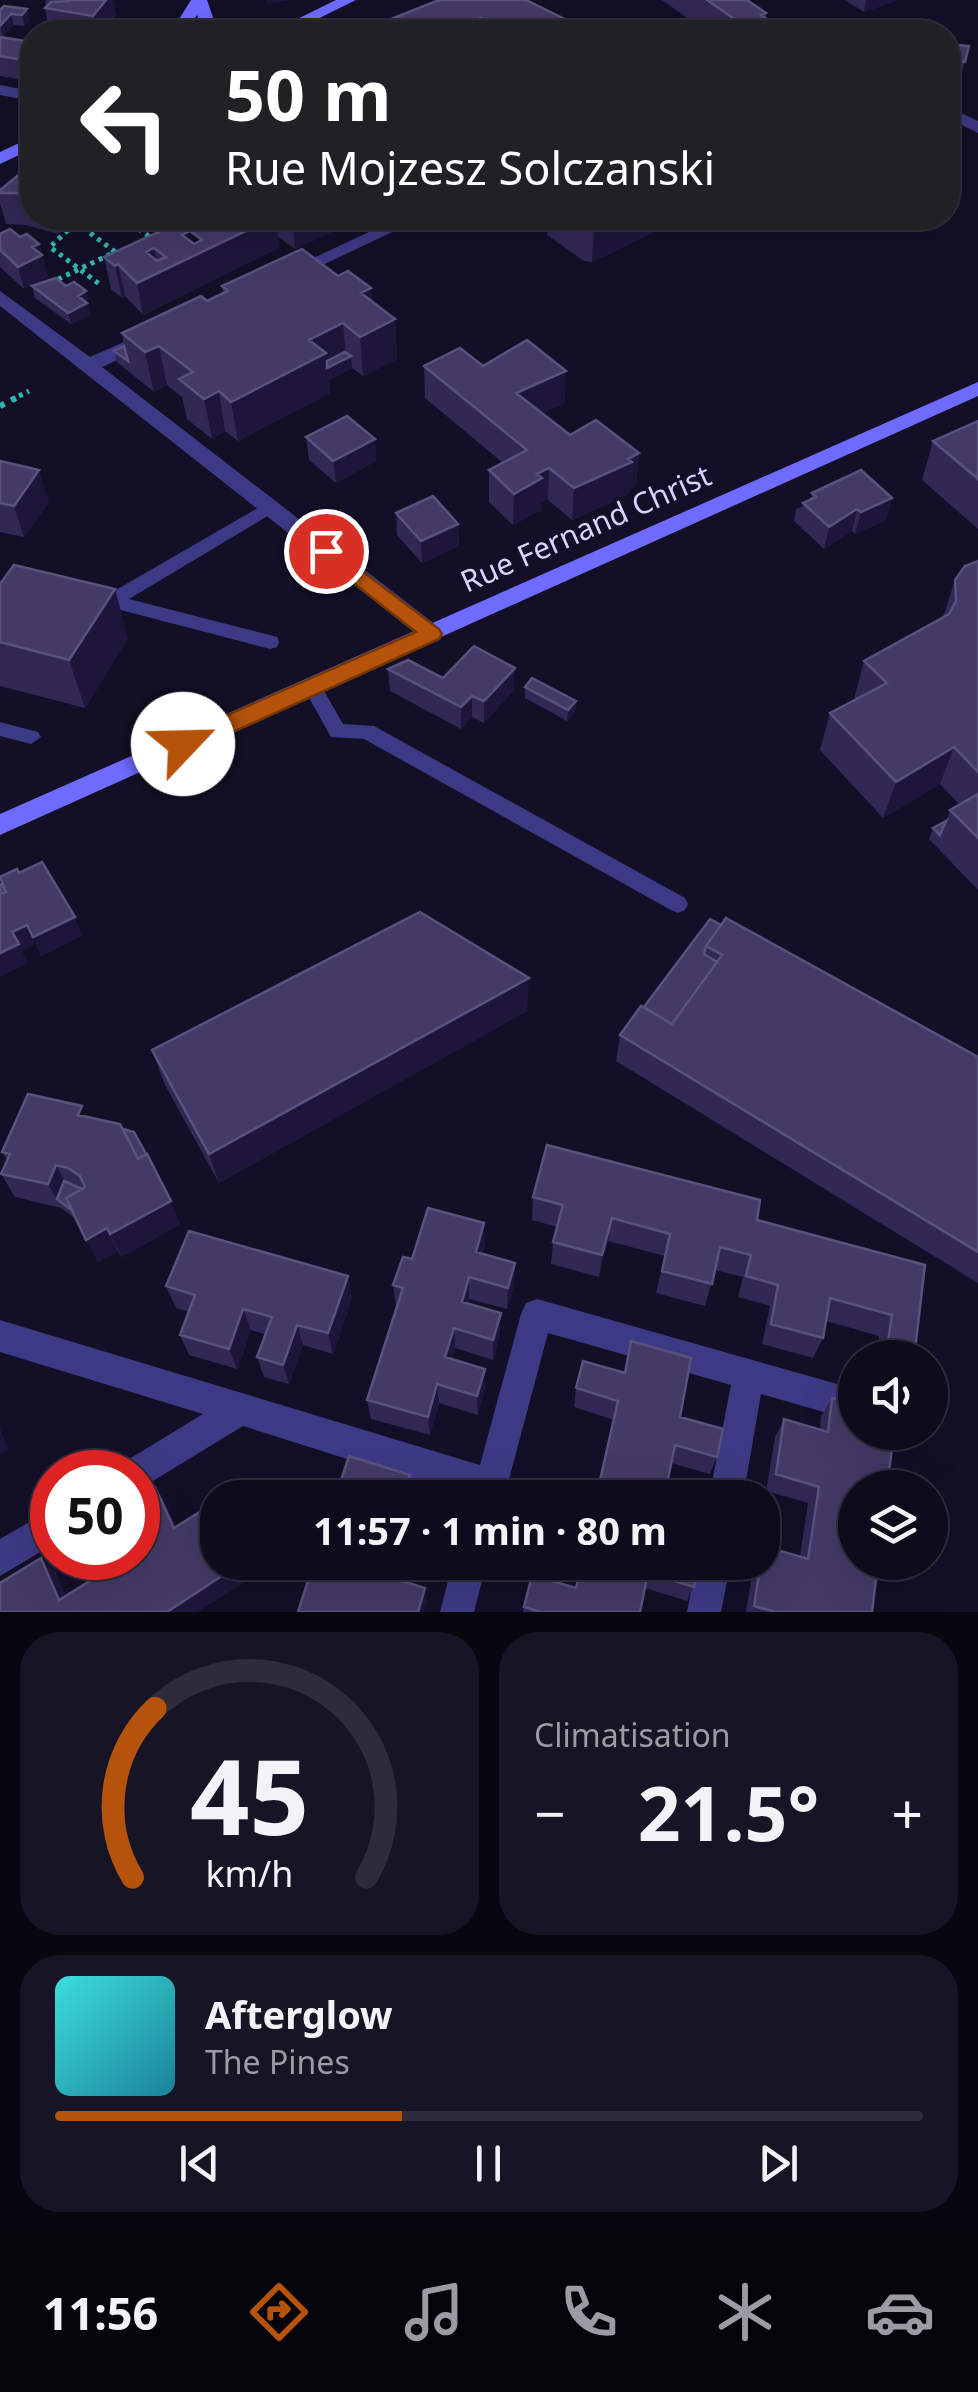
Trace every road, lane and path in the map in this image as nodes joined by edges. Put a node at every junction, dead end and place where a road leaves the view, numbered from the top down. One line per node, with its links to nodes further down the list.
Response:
1 (348, 0): 2 (main road)
2 (309, 20)
3 (68, 230): 12 (path)
4 (91, 230): 10 (path)
5 (141, 230): 8 (path)
6 (162, 230): 8 (path)
7 (386, 230): 13 (street)
8 (149, 236): 9 (path); 10 (path)
9 (160, 245)
10 (116, 252): 11 (path); 12 (path)
11 (126, 261)
12 (80, 269): 14 (path); 15 (path)
13 (265, 284)
14 (102, 286)
15 (4, 300): 17 (street)
16 (159, 333): 17 (street)
17 (88, 366): 21 (street)
18 (978, 388): 24 (main road, Rue Fernand Christ)
19 (29, 392): 20 (path)
20 (0, 406)
21 (270, 507): 23 (lane); 24 (street)
22 (76, 592): 23 (lane)
23 (112, 600): 25 (lane)
24 (432, 634): 26 (main road, Rue Fernand Christ)
25 (270, 642)
26 (312, 687): 29 (main road, Rue Fernand Christ); 30 (lane)
27 (0, 728): 28 (lane)
28 (31, 738)
29 (0, 826)
30 (678, 904)
31 (0, 1336): 34 (street)
32 (748, 1374): 33 (street); 37 (street); 38 (street)
33 (838, 1400)
34 (240, 1409): 35 (street); 36 (street)
35 (160, 1459)
36 (456, 1480)
37 (492, 1480)
38 (729, 1480)
39 (30, 1540): 40 (street)
40 (0, 1558)
41 (465, 1580): 43 (street)
42 (710, 1580): 44 (street)
43 (456, 1612)
44 (704, 1612)

